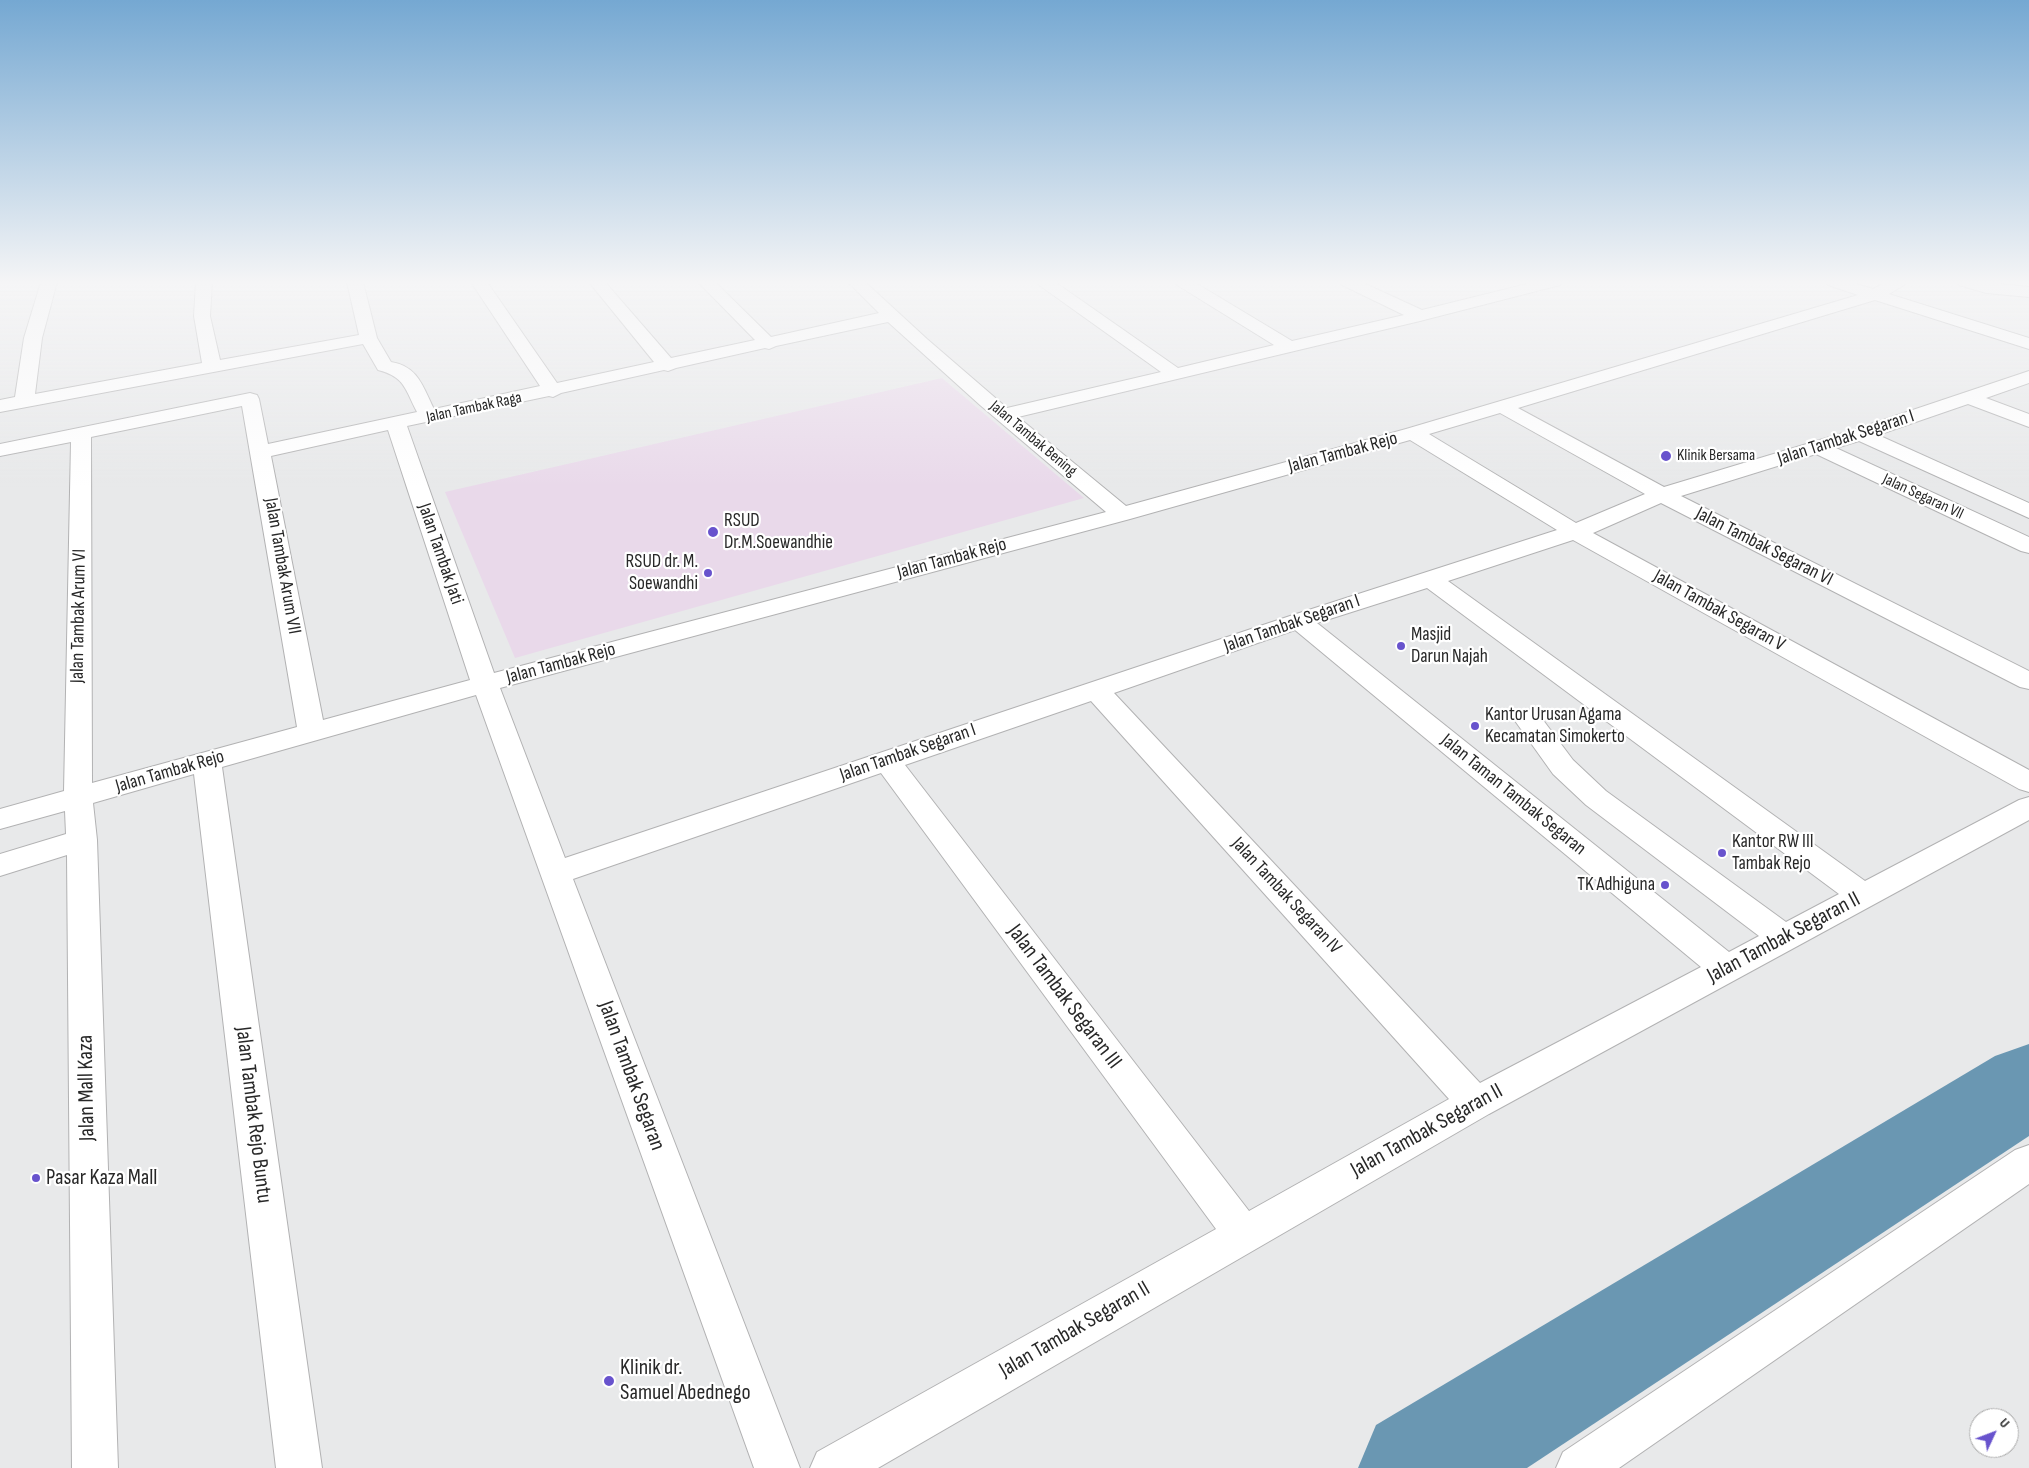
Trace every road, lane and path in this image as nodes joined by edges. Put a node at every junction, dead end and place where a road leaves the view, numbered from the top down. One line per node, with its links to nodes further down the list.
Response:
1 (31, 351): 18 (street)
2 (209, 351): 13 (street)
3 (301, 351): 13 (street)
4 (375, 351): 22 (street)
5 (527, 351): 16 (street)
6 (654, 351): 12 (street)
7 (739, 351): 12 (street, Jalan Tambak Raga)
8 (930, 351): 21 (street, Jalan Tambak Bening)
9 (1142, 351): 14 (street)
10 (1274, 351): 14 (street)
11 (1691, 351): 20 (street, Jalan Tambak Rejo)
12 (668, 366): 16 (street, Jalan Tambak Raga)
13 (212, 367): 18 (street)
14 (1175, 374): 21 (street)
15 (2029, 377): 17 (street, Jalan Tambak Segaran I)
16 (553, 391): 22 (street, Jalan Tambak Raga)
17 (1969, 398): 23 (street); 27 (street, Jalan Tambak Segaran I)
18 (24, 402): 19 (street)
19 (0, 406)
20 (1503, 407): 26 (street, Jalan Tambak Rejo); 31 (street, Jalan Tambak Segaran VI)
21 (1004, 415): 33 (street, Jalan Tambak Bening)
22 (429, 417): 24 (street, Jalan Tambak Raga)
23 (2029, 421)
24 (396, 424): 30 (street, Jalan Tambak Raga); 39 (street, Jalan Tambak Jati)
25 (81, 434): 29 (street); 30 (street, Jalan Tambak Arum VII); 46 (street, Jalan Tambak Arum VI)
26 (1413, 434): 33 (street, Jalan Tambak Rejo); 34 (street, Jalan Tambak Segaran V)
27 (1860, 434): 28 (street, Jalan Tambak Segaran I); 32 (street)
28 (1818, 447): 31 (street, Jalan Tambak Segaran I); 35 (street, Jalan Segaran VII)
29 (0, 450)
30 (261, 452): 42 (street, Jalan Tambak Arum VII)
31 (1662, 496): 34 (street, Jalan Tambak Segaran I); 38 (street, Jalan Tambak Segaran VI)
32 (2029, 511)
33 (1122, 514): 39 (street, Jalan Tambak Rejo)
34 (1575, 532): 36 (street, Jalan Tambak Segaran I); 45 (street, Jalan Tambak Segaran V)
35 (2029, 546)
36 (1429, 578): 37 (street, Jalan Tambak Segaran I); 52 (street)
37 (1299, 621): 40 (street, Jalan Tambak Segaran I); 54 (street, Jalan Taman Tambak Segaran)
38 (2029, 681)
39 (485, 684): 42 (street, Jalan Tambak Rejo); 51 (street, Jalan Tambak Segaran)
40 (1096, 690): 43 (street, Jalan Tambak Segaran I); 55 (street, Jalan Tambak Segaran IV)
41 (1527, 718): 53 (street)
42 (312, 733): 44 (street, Jalan Tambak Rejo)
43 (886, 760): 51 (street, Jalan Tambak Segaran I); 57 (street, Jalan Tambak Segaran III)
44 (207, 762): 46 (street, Jalan Tambak Rejo); 59 (street, Jalan Tambak Rejo Buntu)
45 (2029, 782)
46 (78, 798): 48 (street, Jalan Tambak Rejo); 49 (street, Jalan Mall Kaza)
47 (2029, 807): 52 (street, Jalan Tambak Segaran II)
48 (0, 819)
49 (82, 840): 50 (street); 58 (street, Jalan Mall Kaza)
50 (0, 864)
51 (556, 873): 60 (street, Jalan Tambak Segaran)
52 (1863, 896): 53 (street, Jalan Tambak Segaran II)
53 (1785, 938): 54 (street, Jalan Tambak Segaran II)
54 (1727, 969): 55 (street, Jalan Tambak Segaran II)
55 (1476, 1103): 57 (street, Jalan Tambak Segaran II)
56 (2029, 1162): 62 (street)
57 (1243, 1234): 61 (street, Jalan Tambak Segaran II)
58 (95, 1468)
59 (299, 1468)
60 (777, 1468)
61 (833, 1468)
62 (1579, 1468)

